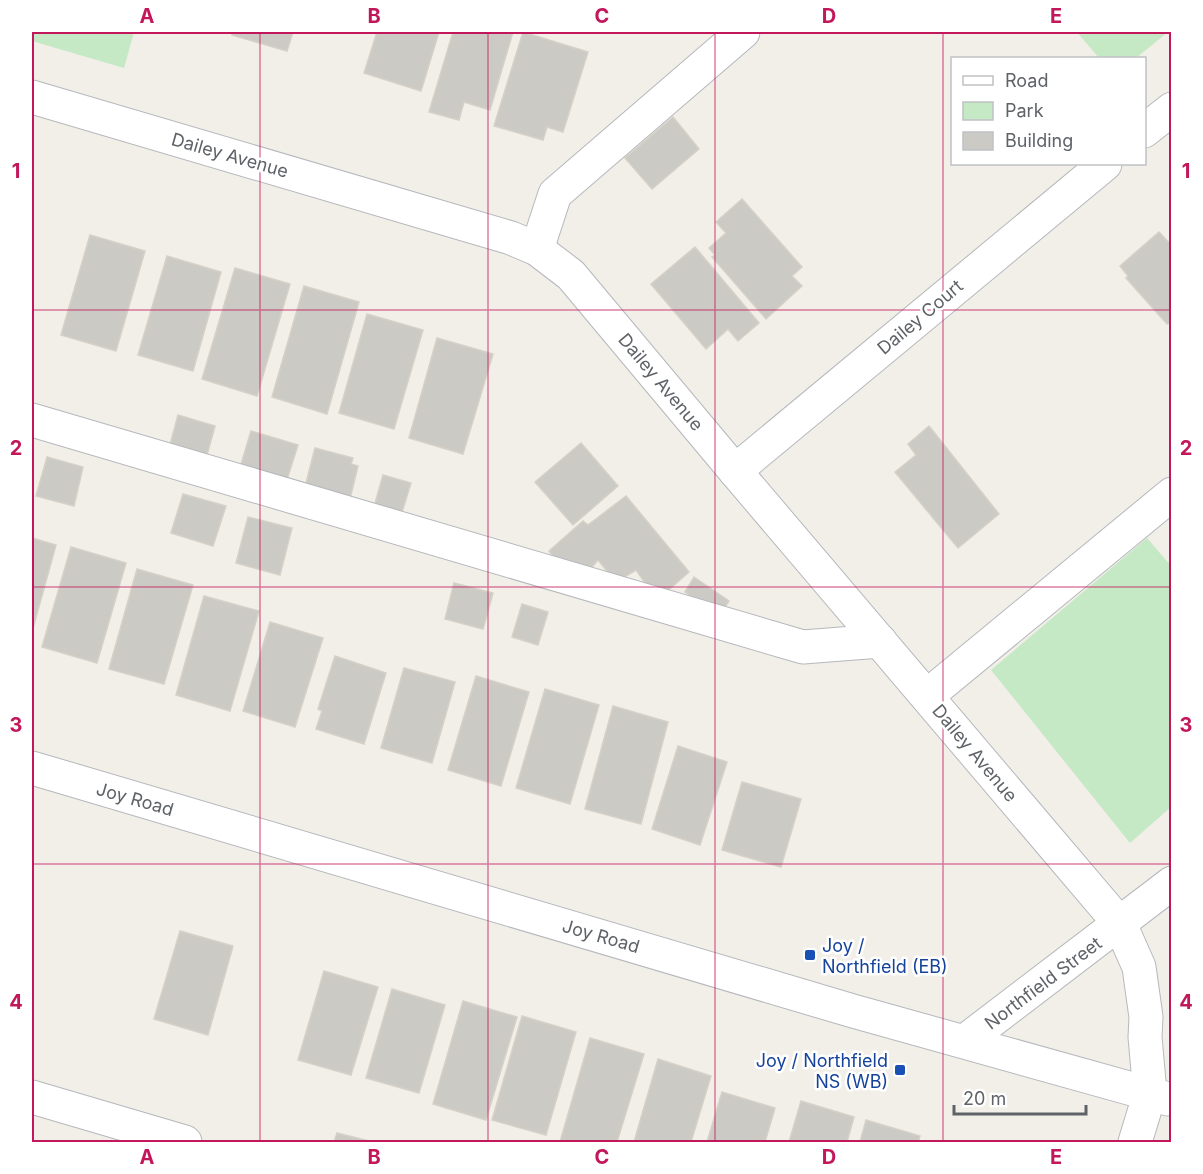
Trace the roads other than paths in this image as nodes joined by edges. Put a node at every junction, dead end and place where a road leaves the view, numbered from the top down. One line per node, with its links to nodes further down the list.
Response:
1 (743, 32): 6 (street)
2 (32, 96): 6 (street, Dailey Avenue)
3 (1172, 109): 4 (street)
4 (1146, 129)
5 (1104, 165): 8 (street, Dailey Court)
6 (537, 249): 8 (street, Dailey Avenue)
7 (32, 420): 10 (street)
8 (735, 471): 10 (street, Dailey Avenue)
9 (1172, 494): 11 (street)
10 (879, 641): 11 (street, Dailey Avenue)
11 (927, 696): 14 (street, Dailey Avenue)
12 (32, 768): 15 (street, Joy Road)
13 (1172, 884): 14 (street, Northfield Street)
14 (1120, 924): 15 (street, Northfield Street); 17 (street, Dailey Avenue)
15 (965, 1041): 17 (street, Joy Road)
16 (32, 1097): 18 (street)
17 (1161, 1097): 19 (street)
18 (185, 1143)
19 (1135, 1143)

